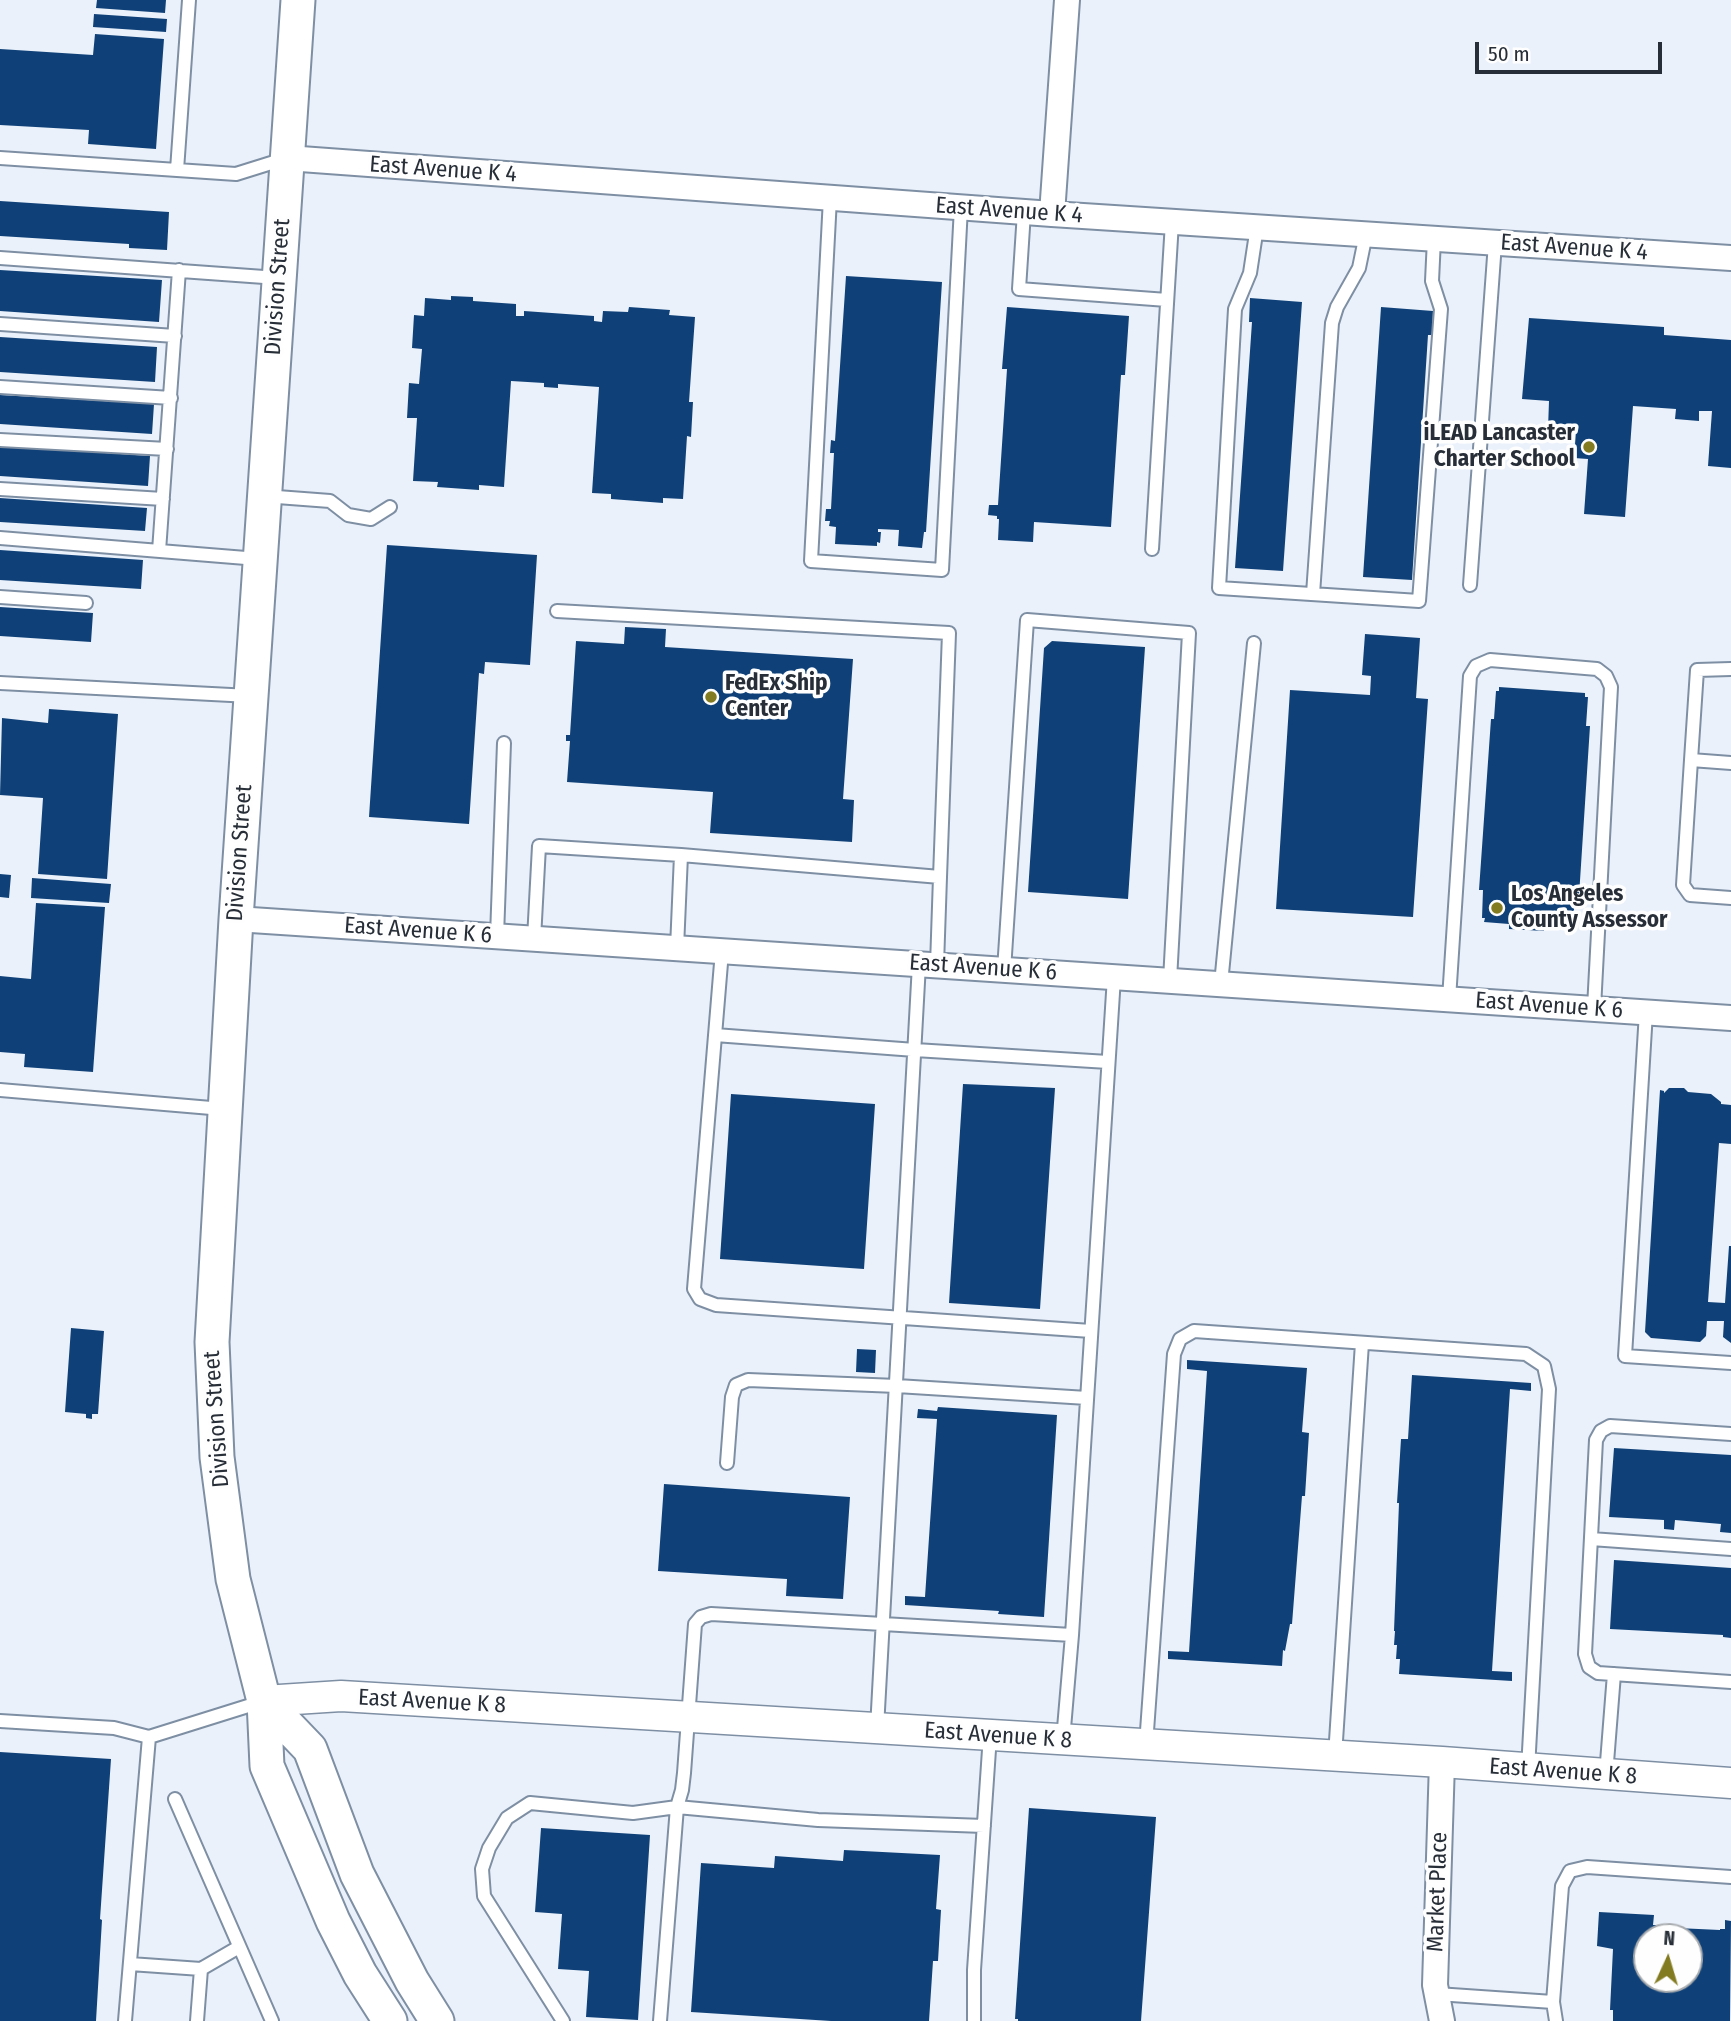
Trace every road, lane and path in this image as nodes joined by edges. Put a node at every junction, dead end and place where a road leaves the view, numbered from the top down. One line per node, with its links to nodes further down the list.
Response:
1 (189, 0): 6 (lane)
2 (298, 0): 5 (main road, Division Street)
3 (1067, 0): 10 (street)
4 (0, 158): 6 (lane)
5 (287, 159): 6 (lane); 7 (street, East Avenue K 4); 19 (main road, Division Street)
6 (177, 170)
7 (830, 198): 8 (street, East Avenue K 4); 8 (lane)
8 (961, 207): 9 (street, East Avenue K 4)
9 (1024, 212): 10 (street, East Avenue K 4); 20 (lane)
10 (1052, 214): 11 (street, East Avenue K 4)
11 (1172, 222): 12 (street, East Avenue K 4); 20 (lane)
12 (1257, 227): 13 (street, East Avenue K 4); 36 (lane)
13 (1366, 234): 14 (street, East Avenue K 4); 36 (lane)
14 (1434, 239): 15 (street, East Avenue K 4); 36 (lane)
15 (1495, 243): 17 (street, East Avenue K 4); 35 (lane)
16 (0, 258): 18 (lane)
17 (1731, 258)
18 (180, 271): 19 (lane); 22 (lane)
19 (279, 278): 28 (main road, Division Street)
20 (1167, 300): 32 (lane)
21 (0, 324): 22 (lane)
22 (175, 336): 24 (lane)
23 (0, 387): 24 (lane)
24 (171, 398): 26 (lane)
25 (0, 440): 26 (lane)
26 (167, 449): 29 (lane)
27 (0, 489): 29 (lane)
28 (264, 496): 30 (lane); 34 (main road, Division Street)
29 (163, 499): 33 (lane)
30 (390, 507)
31 (0, 538): 33 (lane)
32 (1152, 549)
33 (159, 551): 34 (lane)
34 (260, 559): 43 (main road, Division Street)
35 (1470, 585)
36 (1313, 594)
37 (0, 597): 38 (lane)
38 (86, 603)
39 (557, 611): 48 (lane)
40 (1254, 643): 59 (lane)
41 (1731, 669): 45 (lane)
42 (0, 683): 43 (lane)
43 (251, 696): 50 (main road, Division Street)
44 (504, 743): 51 (lane)
45 (1691, 760): 46 (lane); 49 (lane)
46 (1731, 763)
47 (681, 855): 48 (lane); 52 (lane); 53 (lane)
48 (940, 877): 55 (lane)
49 (1731, 898)
50 (236, 919): 51 (street, East Avenue K 6); 68 (main road, Division Street)
51 (497, 936): 52 (street, East Avenue K 6)
52 (534, 939): 53 (street, East Avenue K 6)
53 (677, 948): 54 (street, East Avenue K 6)
54 (722, 951): 55 (street, East Avenue K 6); 64 (lane)
55 (928, 965): 56 (street, East Avenue K 6); 65 (lane)
56 (1004, 970): 57 (street, East Avenue K 6); 58 (lane)
57 (1114, 977): 58 (street, East Avenue K 6); 66 (lane)
58 (1170, 981): 59 (street, East Avenue K 6)
59 (1221, 984): 60 (street, East Avenue K 6)
60 (1449, 999): 61 (street, East Avenue K 6); 61 (lane)
61 (1594, 1009): 62 (street, East Avenue K 6)
62 (1646, 1012): 63 (street, East Avenue K 6); 72 (lane)
63 (1731, 1018)
64 (715, 1035): 65 (lane); 69 (lane)
65 (915, 1050): 66 (lane); 69 (lane)
66 (1108, 1062): 70 (lane)
67 (0, 1090): 68 (lane)
68 (225, 1109): 83 (main road, Division Street)
69 (900, 1317): 70 (lane); 73 (lane)
70 (1091, 1331): 74 (lane)
71 (1362, 1343): 90 (lane); 91 (lane); 93 (lane)
72 (1731, 1363)
73 (897, 1386): 74 (lane); 76 (lane); 79 (lane)
74 (1087, 1398): 80 (lane)
75 (1731, 1434): 77 (lane)
76 (727, 1463)
77 (1591, 1539): 78 (lane); 81 (lane)
78 (1731, 1549)
79 (884, 1624): 80 (lane); 84 (lane); 86 (lane)
80 (1072, 1635): 89 (lane)
81 (1614, 1674): 82 (lane); 94 (lane)
82 (1731, 1682)
83 (264, 1701): 84 (street, East Avenue K 8); 88 (lane); 108 (main road, Division Street); 109 (main road)
84 (688, 1717): 86 (street, East Avenue K 8); 97 (lane)
85 (0, 1721): 88 (lane)
86 (877, 1729): 87 (street, East Avenue K 8)
87 (990, 1735): 89 (street, East Avenue K 8); 98 (lane)
88 (149, 1737): 101 (lane)
89 (1063, 1740): 90 (street, East Avenue K 8)
90 (1146, 1745): 91 (street, East Avenue K 8)
91 (1335, 1756): 92 (street, East Avenue K 8)
92 (1442, 1762): 93 (street, East Avenue K 8); 103 (street, Market Place)
93 (1528, 1769): 94 (street, East Avenue K 8)
94 (1606, 1775): 95 (street, East Avenue K 8)
95 (1731, 1783)
96 (175, 1799): 100 (lane)
97 (677, 1807): 98 (lane); 110 (lane); 111 (lane)
98 (984, 1826): 112 (lane)
99 (1731, 1877): 104 (lane)
100 (239, 1947): 102 (lane); 107 (lane)
101 (130, 1964): 102 (lane); 105 (lane)
102 (201, 1969): 106 (lane)
103 (1437, 1994): 104 (lane); 113 (street, Market Place)
104 (1553, 2002): 114 (lane)
105 (125, 2021)
106 (197, 2021)
107 (272, 2021)
108 (390, 2021)
109 (437, 2021)
110 (563, 2021)
111 (660, 2021)
112 (974, 2021)
113 (1442, 2021)
114 (1556, 2021)

